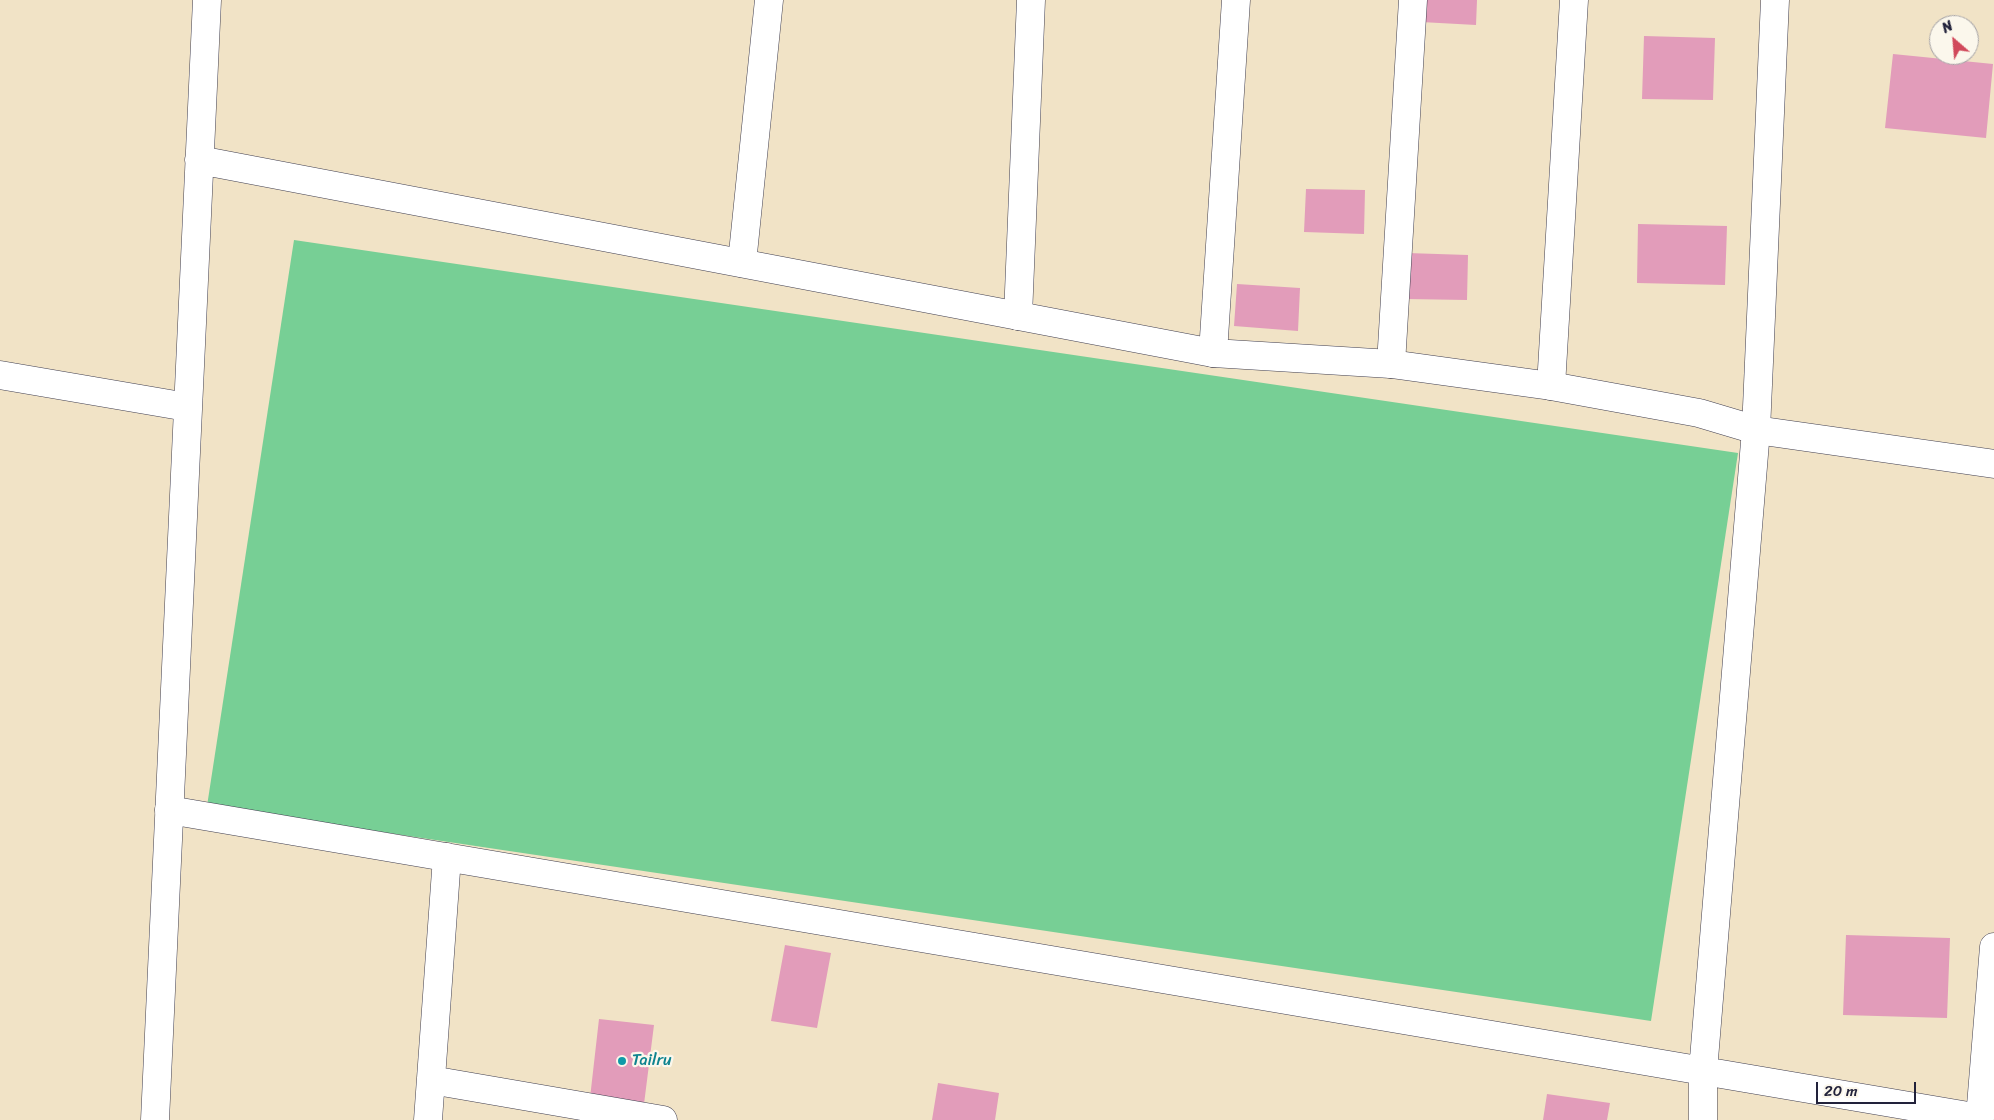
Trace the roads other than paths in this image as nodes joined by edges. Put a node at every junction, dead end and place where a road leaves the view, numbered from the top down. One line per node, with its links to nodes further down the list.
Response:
1 (208, 0): 8 (street)
2 (769, 0): 9 (street)
3 (1031, 0): 10 (street)
4 (1236, 0): 11 (street)
5 (1413, 0): 12 (street)
6 (1574, 0): 14 (street)
7 (1775, 0): 16 (street)
8 (199, 160): 9 (street); 15 (street)
9 (742, 263): 10 (street)
10 (1018, 316): 11 (street)
11 (1213, 353): 12 (street)
12 (1391, 364): 14 (street)
13 (0, 375): 15 (street)
14 (1551, 386): 16 (street)
15 (188, 408): 18 (street)
16 (1756, 430): 17 (street); 21 (street)
17 (1994, 464)
18 (169, 810): 19 (street); 24 (street)
19 (447, 857): 21 (street); 22 (street)
20 (1994, 947): 23 (street)
21 (1703, 1070): 23 (street); 27 (street)
22 (431, 1080): 25 (street); 26 (street)
23 (1980, 1119)
24 (155, 1120)
25 (428, 1120)
26 (663, 1120)
27 (1703, 1120)

